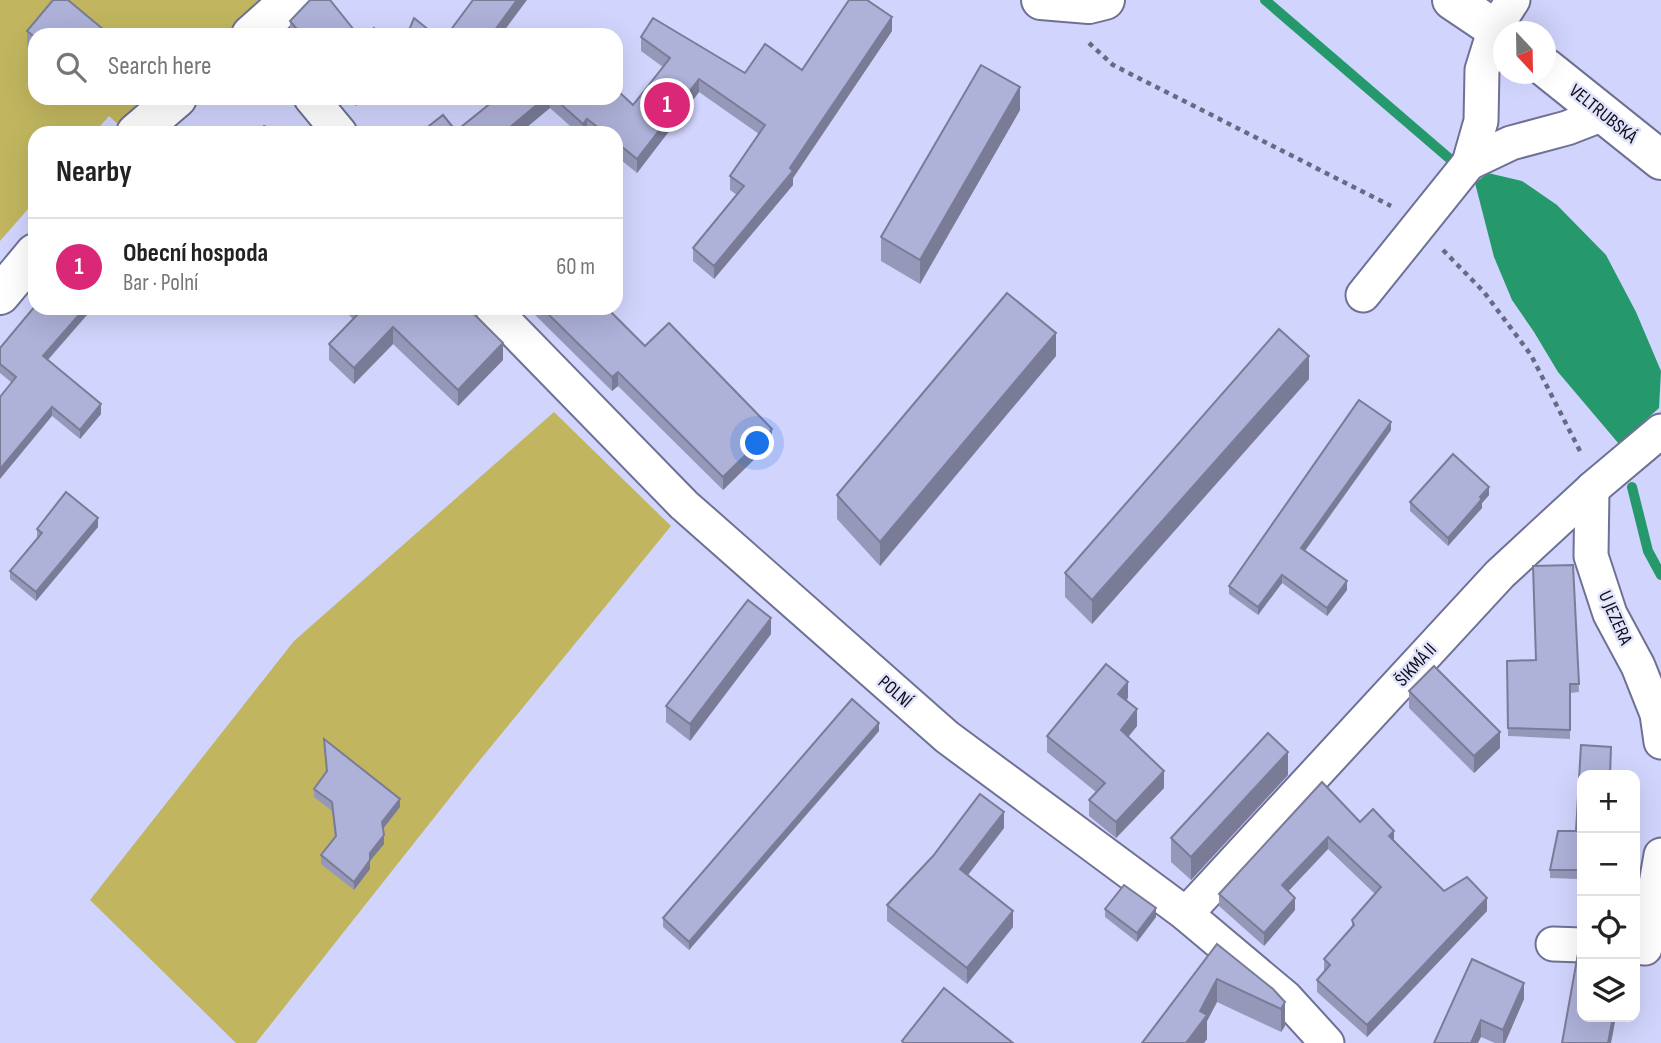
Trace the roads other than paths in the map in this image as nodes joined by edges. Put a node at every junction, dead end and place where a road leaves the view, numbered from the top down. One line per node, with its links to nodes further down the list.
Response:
1 (290, 0): 6 (street)
2 (1043, 0): 3 (street)
3 (1105, 0)
4 (1452, 0): 5 (street)
5 (1504, 21)
6 (261, 28)
7 (1493, 46): 15 (street)
8 (1556, 77): 11 (street, VELTRUBSKÁ)
9 (169, 105): 12 (street)
10 (317, 105): 13 (street)
11 (1603, 114): 14 (street, VELTRUBSKÁ); 15 (street)
12 (144, 126)
13 (334, 126)
14 (1661, 160)
15 (1469, 163): 18 (street)
16 (28, 261): 17 (street)
17 (0, 295)
18 (1363, 295)
19 (499, 315): 24 (street, POLNÍ)
20 (1661, 431): 21 (street, ŠIKMÁ II)
21 (1592, 489): 22 (street, U JEZERA); 24 (street, ŠIKMÁ II)
22 (1661, 742)
23 (1661, 855): 25 (street)
24 (1186, 914): 26 (street, POLNÍ)
25 (1640, 948)
26 (1327, 1043)

